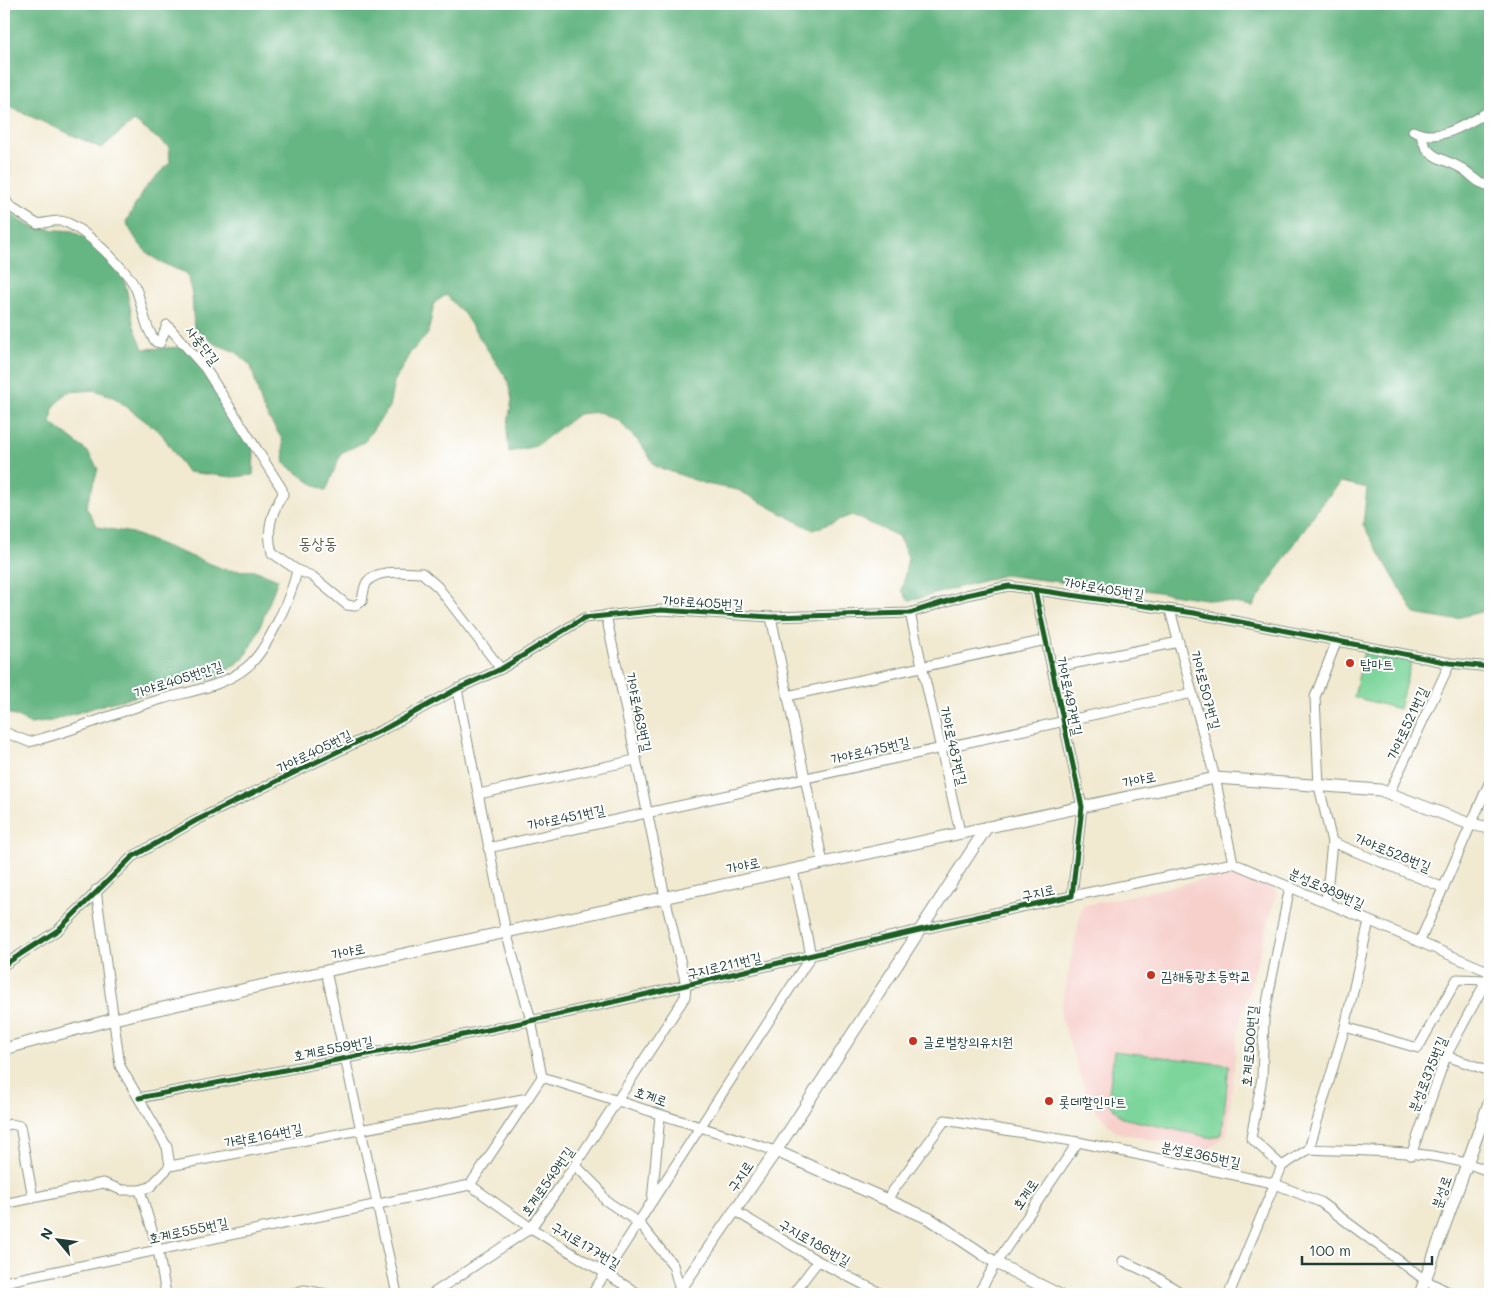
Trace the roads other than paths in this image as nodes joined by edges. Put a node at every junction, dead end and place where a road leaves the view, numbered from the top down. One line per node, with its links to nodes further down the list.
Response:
1 (1490, 111): 2 (street)
2 (1490, 185)
3 (4, 197): 4 (street, 사충단길)
4 (297, 570): 17 (street); 22 (street, 가야로405번안길)
5 (1035, 590): 6 (street, 가야로405번길); 7 (street, 가야로405번길); 10 (street, 가야로497번길)
6 (1170, 610): 11 (street, 가야로405번길); 12 (street, 가야로507번길)
7 (910, 613): 9 (street, 가야로405번길); 14 (street, 가야로487번길)
8 (606, 615): 9 (street, 가야로405번길); 17 (street, 가야로405번길); 24 (street, 가야로463번길)
9 (771, 617): 20 (street)
10 (1046, 640): 14 (street); 16 (street, 가야로497번길)
11 (1337, 640): 13 (street, 가야로405번길); 28 (street)
12 (1179, 642): 16 (street, 가야로497번길); 19 (street, 가야로507번길)
13 (1450, 664): 15 (street, 가야로405번길); 29 (street, 가야로521번길)
14 (921, 666): 20 (street); 23 (street, 가야로487번길)
15 (1490, 667)
16 (1052, 668): 21 (street, 가야로497번길)
17 (501, 670): 18 (street, 가야로405번길)
18 (457, 689): 30 (street); 44 (street, 가야로405번길)
19 (1192, 694): 21 (street, 가야로497번길); 26 (street, 가야로507번길)
20 (787, 696): 25 (street)
21 (1064, 721): 23 (street, 가야로497번길); 31 (street, 가야로497번길)
22 (4, 732)
23 (940, 748): 25 (street, 가야로475번길); 36 (street, 가야로487번길)
24 (635, 760): 30 (street); 32 (street, 가야로463번길)
25 (806, 778): 32 (street); 40 (street)
26 (1215, 778): 28 (main road, 가야로); 31 (main road, 가야로); 39 (street)
27 (1490, 781): 33 (street)
28 (1319, 786): 29 (main road, 가야로); 37 (street)
29 (1390, 793): 33 (main road, 가야로)
30 (479, 794): 38 (street)
31 (1082, 807): 34 (main road, 가야로); 45 (street, 구지로)
32 (649, 813): 38 (street, 가야로451번길); 46 (street, 가야로463번길)
33 (1470, 824): 35 (main road, 가야로); 43 (street)
34 (987, 827): 36 (main road, 가야로); 49 (main road, 구지로)
35 (1490, 828)
36 (960, 832): 40 (main road, 가야로)
37 (1332, 842): 43 (street, 가야로528번길); 47 (street)
38 (488, 848): 50 (street)
39 (1233, 862): 42 (street, 분성로389번길); 45 (street)
40 (823, 863): 41 (main road, 가야로)
41 (793, 870): 46 (main road, 가야로); 52 (street)
42 (1290, 886): 47 (street, 분성로389번길); 80 (street, 호계로500번길)
43 (1444, 888): 51 (street)
44 (96, 890): 53 (street, 가야로405번길); 57 (street)
45 (1072, 896): 49 (street, 구지로)
46 (665, 897): 50 (main road, 가야로); 56 (street, 구지로211번길)
47 (1326, 902): 48 (street, 분성로389번길)
48 (1369, 921): 51 (street, 분성로389번길); 59 (street)
49 (921, 928): 52 (street, 구지로211번길); 75 (main road, 구지로)
50 (506, 932): 54 (main road, 가야로); 58 (street)
51 (1420, 941): 55 (street, 분성로389번길)
52 (811, 956): 56 (street, 구지로211번길); 71 (street)
53 (4, 965)
54 (326, 970): 57 (main road, 가야로); 62 (street)
55 (1489, 975): 59 (street, 분성로375번길); 61 (street, 분성로375번길)
56 (686, 985): 58 (street, 구지로211번길); 67 (street, 구지로211번길)
57 (114, 1019): 60 (main road, 가야로); 65 (street)
58 (531, 1020): 62 (street, 호계로559번길); 64 (street)
59 (1345, 1027): 74 (street)
60 (4, 1049)
61 (1446, 1056): 63 (street); 76 (street, 분성로375번길)
62 (345, 1057): 65 (street, 호계로559번길); 72 (street)
63 (1490, 1071)
64 (542, 1077): 66 (street); 67 (street, 호계로)
65 (139, 1098): 79 (street)
66 (528, 1098): 72 (street); 83 (street)
67 (618, 1100): 69 (street, 호계로); 78 (street, 호계로549번길)
68 (1490, 1100): 77 (main road, 분성로)
69 (660, 1115): 71 (street, 호계로); 89 (street)
70 (4, 1126): 85 (street)
71 (700, 1127): 75 (street, 호계로); 89 (street)
72 (361, 1131): 79 (street, 가락로164번길); 88 (street)
73 (1078, 1142): 82 (street, 분성로365번길); 86 (street, 분성로365번길); 96 (street, 호계로)
74 (1309, 1149): 76 (street); 80 (street)
75 (776, 1151): 86 (main road, 호계로); 90 (main road, 구지로)
76 (1411, 1155): 77 (street)
77 (1468, 1162): 81 (street); 98 (main road, 분성로)
78 (575, 1165): 91 (street, 구지로); 92 (street, 호계로549번길)
79 (170, 1166): 84 (street)
80 (1282, 1166): 82 (street)
81 (1490, 1172)
82 (1273, 1183): 98 (street, 분성로365번길); 113 (street)
83 (470, 1184): 88 (street, 호계로555번길); 92 (street, 구지로177번길)
84 (140, 1190): 85 (street); 93 (street)
85 (32, 1198): 87 (street)
86 (887, 1199): 96 (main road, 호계로)
87 (4, 1204)
88 (378, 1204): 93 (street, 호계로555번길); 104 (street)
89 (652, 1204): 91 (street)
90 (735, 1211): 94 (street, 구지로186번길); 100 (main road, 구지로)
91 (639, 1223): 97 (street); 100 (street, 구지로)
92 (530, 1228): 97 (street, 구지로177번길); 105 (street, 호계로549번길)
93 (158, 1250): 99 (street, 호계로555번길); 101 (street)
94 (818, 1261): 108 (street); 109 (street, 구지로186번길)
95 (1123, 1262): 112 (street)
96 (996, 1263): 110 (street); 111 (main road, 호계로)
97 (606, 1272): 106 (street); 107 (street, 구지로177번길)
98 (1425, 1280): 114 (main road, 분성로); 115 (street, 분성로365번길)
99 (4, 1282)
100 (682, 1293)
101 (166, 1294)
102 (290, 1294): 103 (street)
103 (326, 1294)
104 (397, 1294)
105 (432, 1294)
106 (592, 1294)
107 (639, 1294)
108 (793, 1294)
109 (882, 1294)
110 (978, 1294)
111 (1058, 1294)
112 (1183, 1294)
113 (1229, 1294)
114 (1420, 1294)
115 (1452, 1294)

